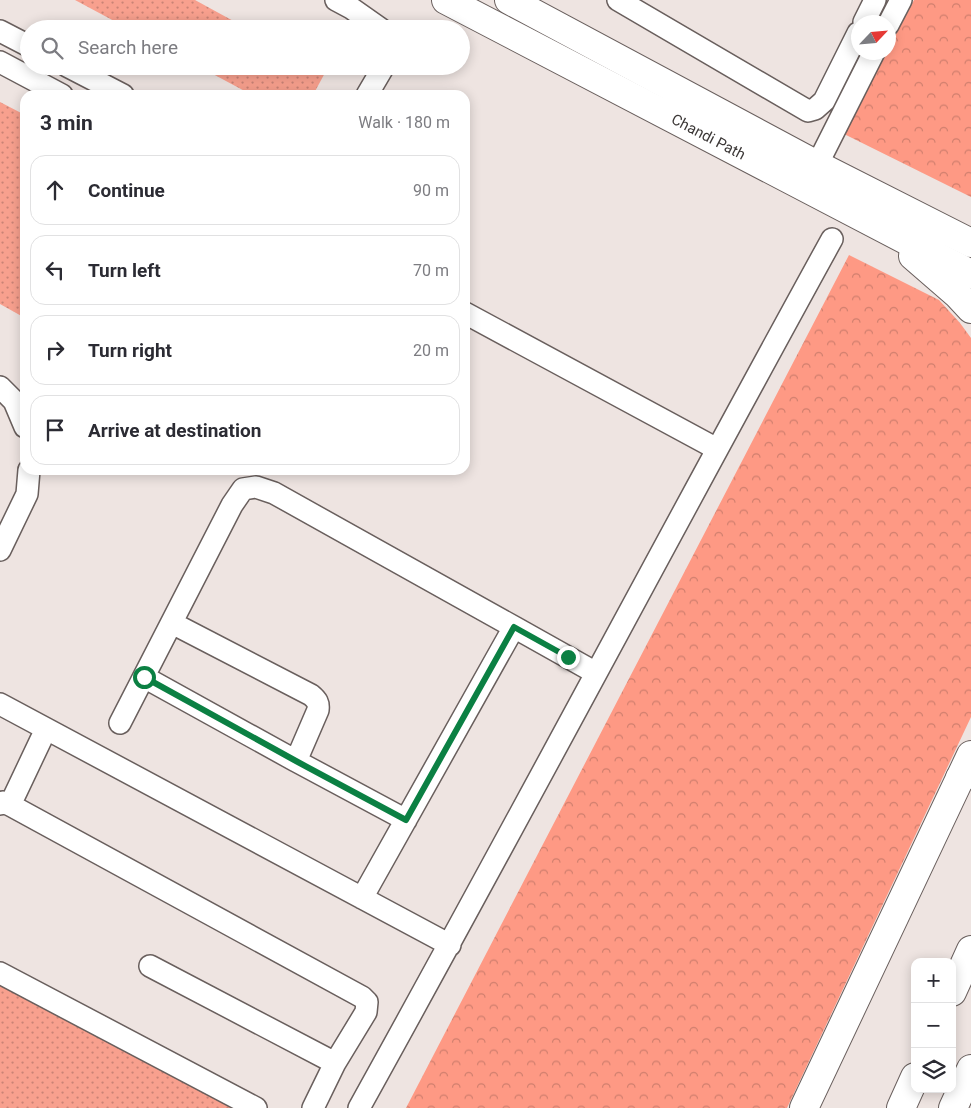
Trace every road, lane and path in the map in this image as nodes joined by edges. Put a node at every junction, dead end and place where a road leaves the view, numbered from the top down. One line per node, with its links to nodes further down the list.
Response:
1 (336, 0): 9 (street)
2 (446, 0): 23 (main road, Chandi Path)
3 (509, 0): 22 (main road, Chandi Path)
4 (618, 0): 12 (street)
5 (875, 0): 7 (street)
6 (901, 0): 8 (street)
7 (868, 15)
8 (893, 15)
9 (368, 20)
10 (0, 31): 11 (street)
11 (20, 41)
12 (851, 47)
13 (870, 60): 22 (street)
14 (0, 62): 15 (street)
15 (20, 73)
16 (24, 75): 19 (street)
17 (84, 75): 20 (street)
18 (379, 75): 21 (street)
19 (53, 90)
20 (113, 90)
21 (370, 90)
22 (817, 164): 25 (main road, Chandi Path)
23 (856, 213): 26 (main road, Chandi Path); 27 (main road)
24 (832, 239): 31 (street)
25 (971, 243)
26 (971, 274)
27 (971, 309)
28 (470, 316): 31 (street)
29 (0, 387): 30 (street)
30 (20, 416)
31 (717, 448): 36 (street)
32 (29, 475): 33 (street)
33 (0, 550)
34 (172, 623): 35 (street); 37 (street); 41 (street)
35 (514, 627): 36 (street); 44 (street)
36 (596, 673): 46 (street)
37 (144, 677): 39 (street); 41 (street)
38 (0, 704): 40 (street)
39 (120, 723)
40 (46, 729): 43 (street); 45 (street)
41 (296, 761): 44 (street)
42 (967, 769): 57 (main road)
43 (5, 804): 51 (street)
44 (406, 820): 45 (street)
45 (362, 898): 46 (street)
46 (450, 945): 56 (street)
47 (971, 950): 50 (main road)
48 (150, 966): 51 (street)
49 (0, 973): 54 (street)
50 (956, 983)
51 (335, 1063): 55 (street)
52 (971, 1069): 59 (main road)
53 (911, 1086): 58 (main road)
54 (256, 1108)
55 (313, 1108)
56 (359, 1108)
57 (804, 1108)
58 (901, 1108)
59 (954, 1108)

